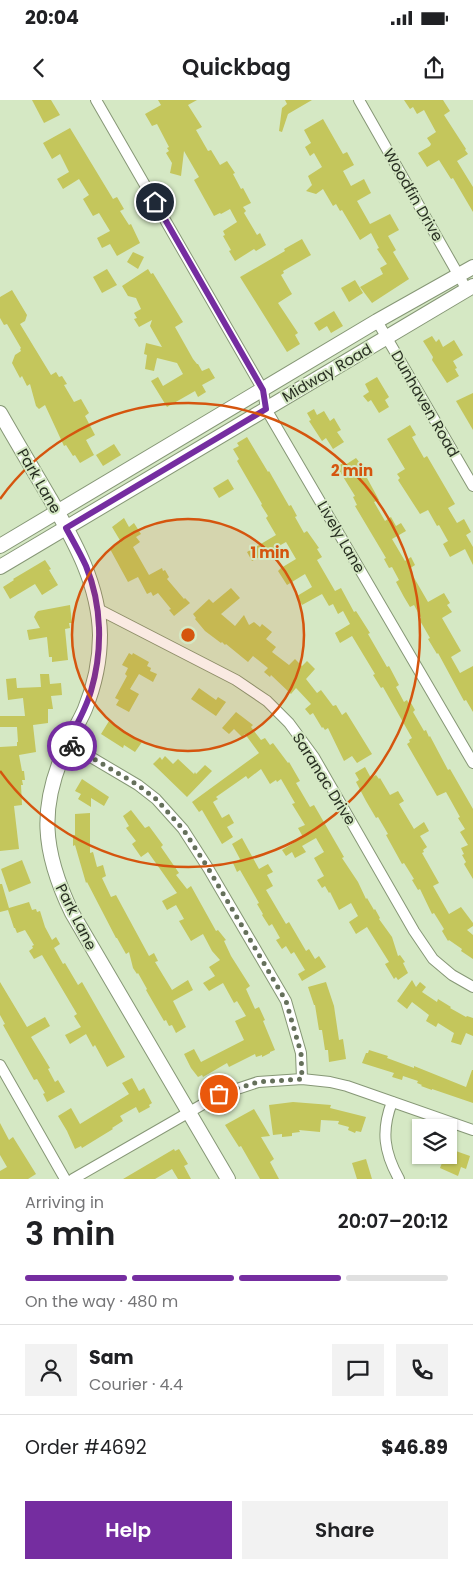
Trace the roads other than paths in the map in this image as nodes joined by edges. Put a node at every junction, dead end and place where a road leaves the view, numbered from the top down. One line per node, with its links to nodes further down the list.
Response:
1 (96, 100): 8 (street, Lively Lane)
2 (359, 100): 4 (street, Woodfin Drive)
3 (473, 267): 4 (main road, Midway Road)
4 (459, 275): 5 (street, Woodfin Drive); 6 (main road, Midway Road)
5 (470, 288): 7 (main road, Midway Road)
6 (377, 321): 7 (street, Dunhaven Road); 8 (main road, Midway Road)
7 (386, 338): 9 (main road, Midway Road); 11 (street, Dunhaven Road)
8 (263, 390): 9 (street, Lively Lane); 12 (main road, Midway Road)
9 (266, 409): 13 (main road, Midway Road); 18 (street, Lively Lane)
10 (0, 413): 12 (main road, Park Lane)
11 (473, 486)
12 (57, 512): 13 (main road, Park Lane); 14 (main road, Midway Road)
13 (66, 528): 15 (main road, Midway Road); 16 (main road, Park Lane)
14 (0, 546)
15 (0, 567)
16 (98, 609): 17 (main road, Park Lane); 19 (street, Saranac Drive)
17 (67, 743): 21 (street); 23 (main road, Park Lane)
18 (473, 763)
19 (473, 987)
20 (0, 1065): 25 (street)
21 (302, 1079): 22 (street); 23 (street)
22 (392, 1102): 24 (street); 28 (street)
23 (188, 1112): 26 (street); 27 (main road, Park Lane)
24 (473, 1130)
25 (65, 1179)
26 (73, 1179)
27 (228, 1179)
28 (399, 1179)

